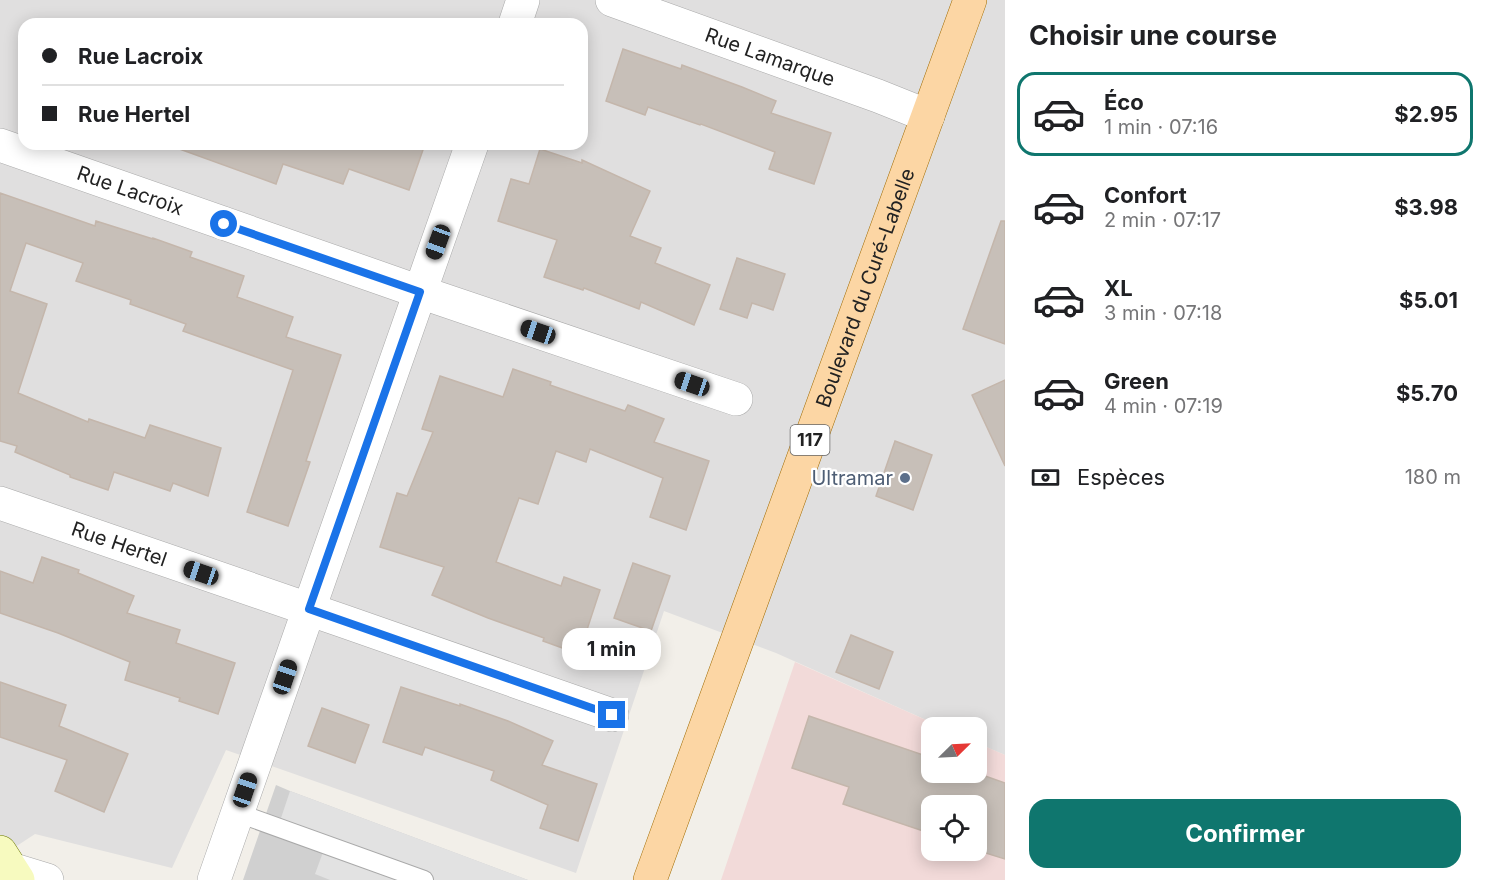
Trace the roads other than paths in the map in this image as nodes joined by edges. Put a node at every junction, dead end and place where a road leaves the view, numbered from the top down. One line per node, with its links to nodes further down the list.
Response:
1 (524, 0): 4 (street)
2 (612, 0): 5 (street, Rue Lamarque)
3 (970, 0): 5 (main road, Boulevard du Curé-Labelle / 117)
4 (517, 18)
5 (928, 116): 18 (main road, Boulevard du Curé-Labelle / 117)
6 (0, 145): 8 (street, Rue Lacroix)
7 (470, 150): 8 (street)
8 (420, 292): 9 (street, Rue Lacroix); 11 (street)
9 (736, 399)
10 (0, 503): 11 (street, Rue Hertel)
11 (309, 609): 12 (street, Rue Hertel); 13 (street)
12 (612, 715)
13 (237, 813): 16 (street); 17 (lane)
14 (10, 867): 15 (street)
15 (47, 880)
16 (214, 880)
17 (424, 880)
18 (650, 880)

